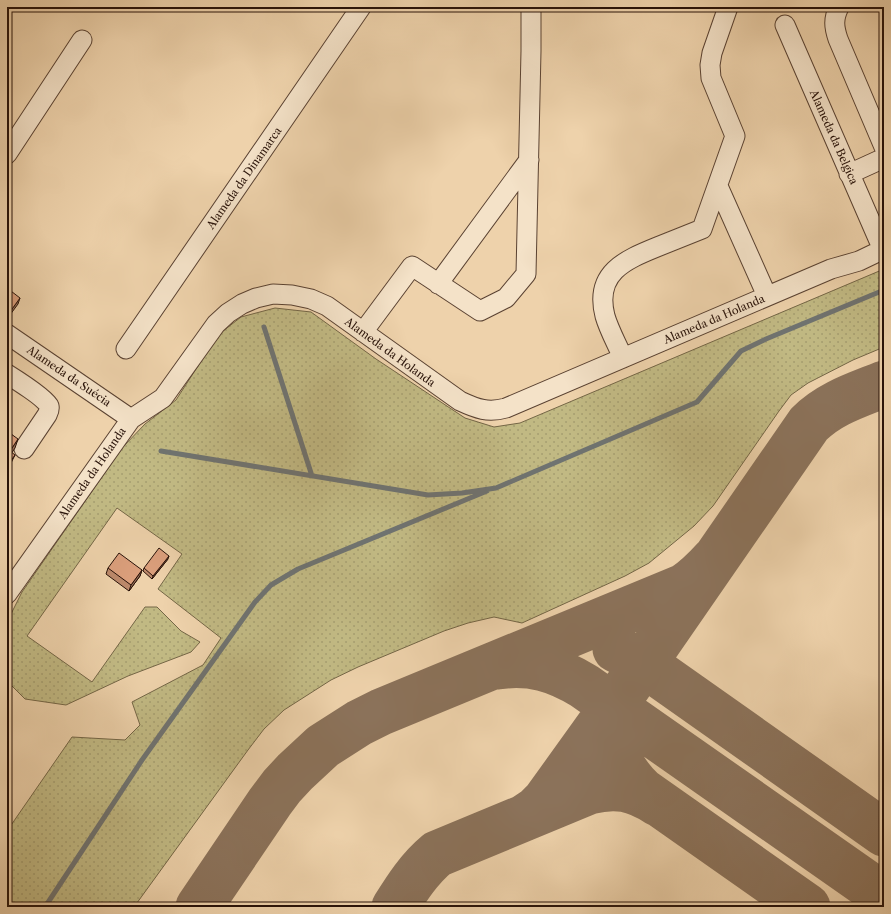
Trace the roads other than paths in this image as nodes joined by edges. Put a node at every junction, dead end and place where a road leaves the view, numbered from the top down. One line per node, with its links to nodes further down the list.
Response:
1 (361, 7): 20 (lane, Alameda da Dinamarca)
2 (531, 7): 10 (lane)
3 (728, 7): 12 (lane)
4 (839, 7): 7 (lane)
5 (785, 24): 11 (lane, Alameda da Belgica)
6 (82, 40): 8 (lane)
7 (884, 147)
8 (7, 154)
9 (884, 158): 11 (lane)
10 (529, 160): 16 (lane); 16 (lane)
11 (850, 174): 15 (lane, Alameda da Belgica)
12 (718, 186): 13 (lane); 14 (lane)
13 (731, 216): 14 (lane); 17 (lane)
14 (702, 229): 21 (lane)
15 (884, 249): 17 (lane, Alameda da Holanda)
16 (438, 284): 18 (lane)
17 (767, 296): 21 (lane, Alameda da Holanda)
18 (363, 332): 21 (lane, Alameda da Holanda); 23 (lane, Alameda da Holanda)
19 (7, 334): 23 (lane, Alameda da Suécia)
20 (126, 349)
21 (623, 358)
22 (7, 374): 24 (lane)
23 (131, 419): 25 (lane, Alameda da Holanda)
24 (24, 449)
25 (7, 594)

